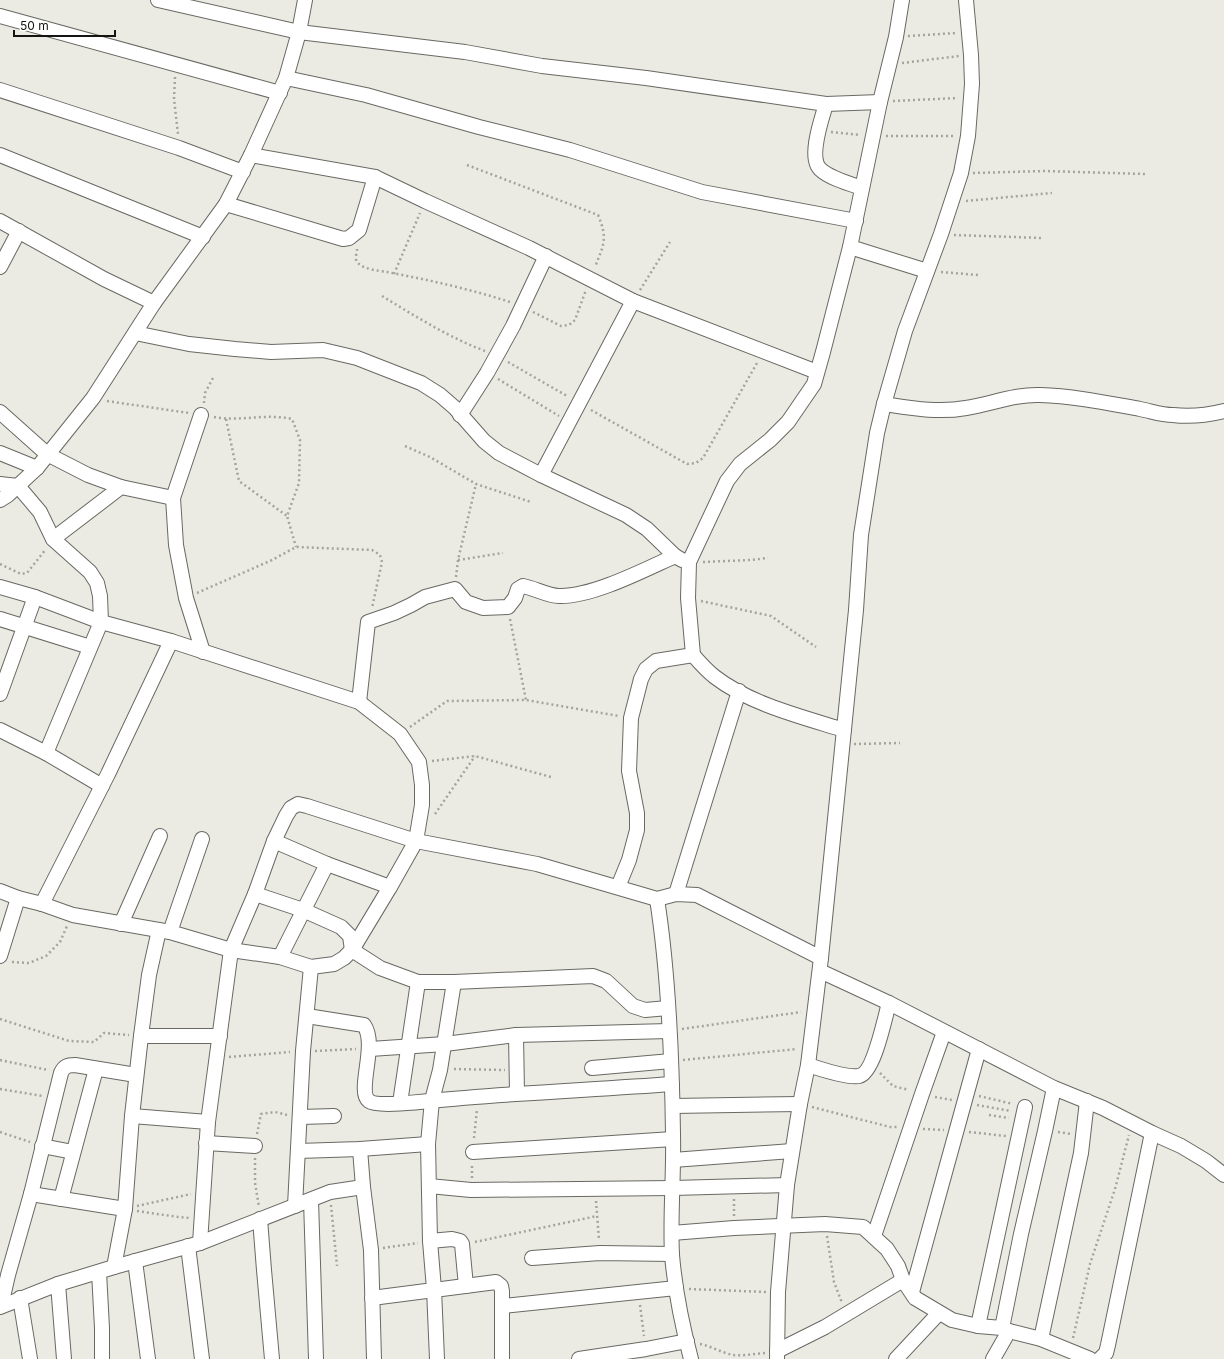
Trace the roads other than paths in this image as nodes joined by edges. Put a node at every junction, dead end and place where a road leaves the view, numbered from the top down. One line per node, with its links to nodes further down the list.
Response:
1 (158, 0): 6 (street)
2 (303, 0): 6 (street)
3 (902, 0): 10 (street)
4 (966, 0): 25 (street)
5 (0, 16): 9 (street)
6 (299, 32): 7 (street); 11 (street)
7 (286, 78): 9 (street); 19 (street)
8 (0, 90): 14 (street)
9 (280, 93): 13 (street)
10 (880, 102): 11 (street); 16 (street)
11 (826, 104): 16 (street)
12 (0, 155): 21 (street)
13 (251, 155): 14 (street); 15 (street)
14 (243, 172): 17 (street)
15 (375, 177): 17 (street); 23 (street)
16 (862, 188): 19 (street)
17 (226, 204): 21 (street)
18 (0, 221): 20 (street)
19 (856, 221): 22 (street)
20 (19, 231): 24 (street); 27 (street)
21 (203, 237): 27 (street)
22 (850, 247): 25 (street); 29 (street)
23 (546, 256): 26 (street); 34 (street)
24 (0, 267)
25 (927, 271): 30 (street)
26 (633, 300): 29 (street); 38 (street)
27 (154, 303): 28 (street)
28 (135, 333): 34 (street); 36 (street)
29 (817, 372): 46 (street)
30 (884, 404): 31 (street); 60 (street)
31 (1224, 411)
32 (0, 412): 36 (street)
33 (202, 415): 42 (street)
34 (460, 415): 38 (street)
35 (0, 453): 37 (street)
36 (47, 454): 37 (street); 41 (street)
37 (36, 468): 40 (street)
38 (541, 475): 45 (street)
39 (0, 484): 40 (street)
40 (18, 486): 43 (street); 44 (street)
41 (121, 487): 42 (street); 44 (street)
42 (173, 498): 54 (street)
43 (0, 500)
44 (53, 539): 50 (street)
45 (675, 556): 46 (street); 58 (street)
46 (688, 562): 55 (street)
47 (0, 587): 48 (street)
48 (35, 597): 50 (street); 51 (street)
49 (0, 619): 51 (street)
50 (101, 622): 52 (street); 53 (street)
51 (24, 626): 53 (street); 57 (street)
52 (171, 641): 54 (street); 62 (street)
53 (90, 647): 61 (street)
54 (203, 652): 58 (street)
55 (693, 655): 56 (street); 69 (street)
56 (739, 692): 60 (street); 72 (street)
57 (0, 694)
58 (359, 702): 66 (street)
59 (0, 730): 61 (street)
60 (843, 737): 83 (street)
61 (46, 753): 62 (street)
62 (102, 786): 75 (street)
63 (160, 836): 77 (street)
64 (202, 839): 78 (street)
65 (274, 841): 66 (street); 67 (street); 71 (street)
66 (416, 841): 68 (street); 69 (street)
67 (327, 864): 68 (street); 76 (street)
68 (390, 887): 80 (street)
69 (618, 887): 74 (street)
70 (0, 891): 73 (street)
71 (255, 894): 76 (street); 79 (street)
72 (676, 894): 74 (street); 83 (street)
73 (18, 898): 75 (street); 82 (street)
74 (657, 898): 88 (street)
75 (42, 904): 77 (street)
76 (304, 910): 80 (street); 81 (street)
77 (120, 924): 78 (street)
78 (165, 932): 79 (street); 93 (street)
79 (231, 950): 81 (street); 94 (street)
80 (352, 950): 84 (street); 85 (street)
81 (280, 957): 84 (street)
82 (4, 959)
83 (820, 964): 87 (street); 100 (street)
84 (311, 967): 89 (street)
85 (418, 982): 86 (street); 96 (street)
86 (454, 982): 88 (street); 95 (street)
87 (889, 1003): 91 (street); 100 (street)
88 (668, 1008): 90 (street)
89 (306, 1016): 97 (street); 115 (street)
90 (669, 1031): 92 (street); 99 (street)
91 (944, 1032): 98 (street); 142 (street)
92 (516, 1035): 95 (street); 106 (street)
93 (141, 1036): 94 (street); 103 (street)
94 (220, 1036): 116 (street)
95 (445, 1044): 96 (street); 107 (street)
96 (409, 1047): 97 (street); 109 (street)
97 (370, 1049): 109 (street)
98 (979, 1049): 105 (street); 155 (street)
99 (670, 1061): 101 (street); 104 (street)
100 (808, 1066): 110 (street)
101 (592, 1068)
102 (96, 1069): 103 (street); 121 (street); 126 (street)
103 (136, 1075): 113 (street)
104 (672, 1084): 106 (street); 111 (street)
105 (1054, 1088): 108 (street); 162 (street)
106 (517, 1094): 107 (street)
107 (432, 1100): 109 (street); 120 (street)
108 (1087, 1101): 117 (street); 163 (street)
109 (400, 1103)
110 (800, 1104): 111 (street); 125 (street)
111 (673, 1106): 118 (street)
112 (1023, 1114): 161 (street)
113 (132, 1116): 116 (street); 138 (street)
114 (334, 1116): 115 (street)
115 (300, 1117): 124 (street)
116 (208, 1122): 119 (street)
117 (1152, 1133): 129 (street); 181 (street)
118 (673, 1139): 127 (street); 128 (street)
119 (206, 1143): 122 (street); 144 (street)
120 (428, 1144): 123 (street); 131 (street)
121 (42, 1146): 126 (street); 134 (street)
122 (255, 1146)
123 (360, 1149): 124 (street); 132 (street)
124 (298, 1151): 137 (street)
125 (792, 1151): 128 (street); 130 (street)
126 (73, 1152): 135 (street)
127 (473, 1152)
128 (673, 1160): 133 (street)
129 (1224, 1175)
130 (787, 1185): 133 (street); 140 (street)
131 (429, 1186): 133 (street); 143 (street)
132 (363, 1187): 136 (street); 157 (street)
133 (673, 1188): 141 (street)
134 (31, 1194): 135 (street); 158 (street)
135 (61, 1199): 138 (street)
136 (311, 1200): 137 (street); 172 (street)
137 (295, 1206): 139 (street)
138 (125, 1209): 148 (street)
139 (260, 1219): 144 (street); 171 (street)
140 (784, 1225): 141 (street); 142 (street); 165 (street)
141 (672, 1234): 145 (street)
142 (874, 1236): 150 (street)
143 (430, 1241): 152 (street); 154 (street)
144 (194, 1244): 147 (street); 170 (street)
145 (672, 1254): 146 (street); 153 (street)
146 (532, 1258)
147 (135, 1261): 148 (street); 169 (street)
148 (114, 1266): 149 (street)
149 (99, 1272): 151 (street); 168 (street)
150 (903, 1280): 155 (street); 165 (street)
151 (58, 1284): 156 (street); 167 (street)
152 (466, 1286): 154 (street); 159 (street)
153 (676, 1288): 159 (street); 164 (street)
154 (434, 1289): 157 (street); 174 (street)
155 (912, 1292): 160 (street)
156 (20, 1298): 158 (street); 166 (street)
157 (372, 1298): 173 (street)
158 (0, 1306)
159 (503, 1306): 175 (street)
160 (939, 1313): 161 (street); 178 (street)
161 (978, 1326): 162 (street)
162 (1005, 1330): 163 (street); 179 (street)
163 (1040, 1339): 180 (street)
164 (687, 1341): 176 (street); 177 (street)
165 (777, 1355)
166 (30, 1359)
167 (64, 1359)
168 (102, 1359)
169 (148, 1359)
170 (202, 1359)
171 (272, 1359)
172 (316, 1359)
173 (374, 1359)
174 (437, 1359)
175 (502, 1359)
176 (579, 1359)
177 (691, 1359)
178 (896, 1359)
179 (993, 1359)
180 (1090, 1359)
181 (1100, 1359)

